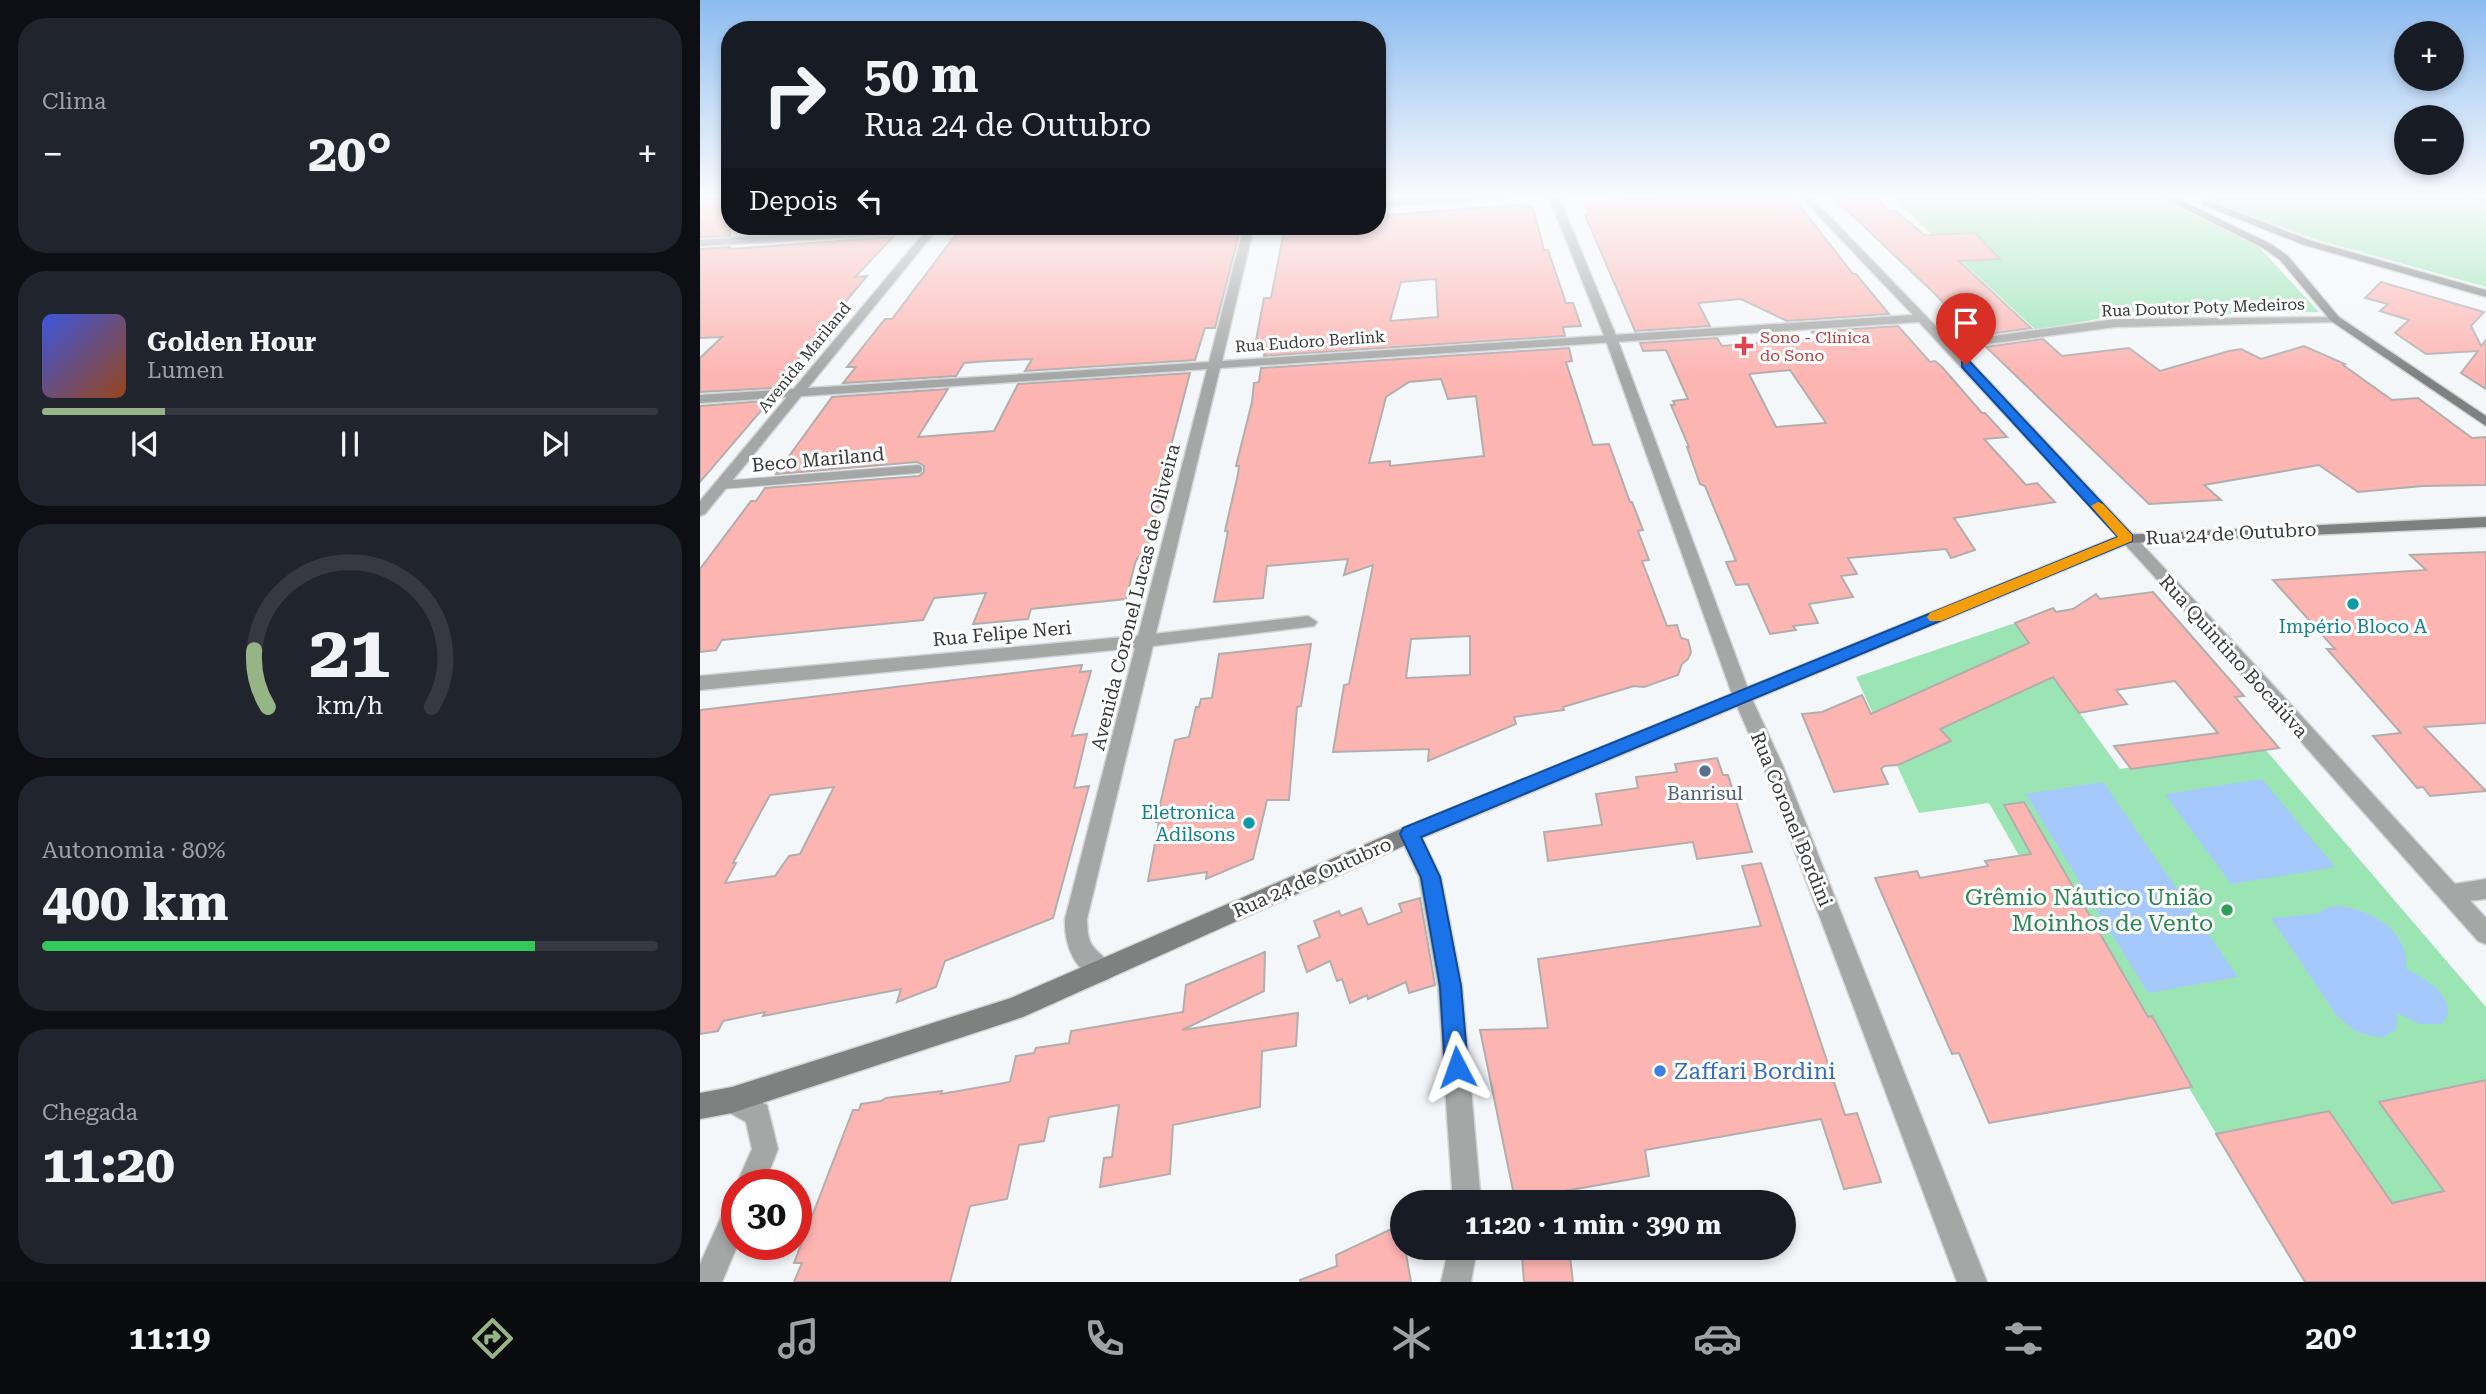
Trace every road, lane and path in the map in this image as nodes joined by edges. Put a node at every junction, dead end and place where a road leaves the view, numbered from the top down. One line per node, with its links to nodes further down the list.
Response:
1 (2294, 256): 11 (main road)
2 (909, 257): 15 (street, Avenida Mariland)
3 (1242, 257): 14 (street, Avenida Coronel Lucas de Oliveira)
4 (1578, 257): 12 (street, Rua Coronel Bordini)
5 (1863, 257): 10 (street, Rua Quintino Bocaiúva)
6 (2297, 257): 9 (main road)
7 (2356, 257): 8 (main road)
8 (2486, 294)
9 (2486, 304)
10 (1922, 318): 12 (street, Rua Eudoro Berlink); 13 (street, Rua Quintino Bocaiúva)
11 (2335, 319): 13 (street, Rua Doutor Poty Medeiros); 17 (main road)
12 (1611, 338): 14 (street, Rua Eudoro Berlink); 26 (street, Rua Coronel Bordini)
13 (1948, 346): 22 (street, Rua Quintino Bocaiúva)
14 (1214, 365): 15 (street, Rua Eudoro Berlink); 24 (street, Avenida Coronel Lucas de Oliveira)
15 (798, 392): 16 (street, Rua Eudoro Berlink); 19 (street, Avenida Mariland)
16 (700, 399)
17 (2486, 422)
18 (918, 469): 19 (lane, Beco Mariland)
19 (722, 485): 20 (street, Avenida Mariland)
20 (700, 511)
21 (2486, 522): 22 (main road, Rua 24 de Outubro)
22 (2127, 538): 26 (main road, Rua 24 de Outubro); 29 (street, Rua Quintino Bocaiúva)
23 (1308, 622): 24 (street, Rua Felipe Neri)
24 (1145, 641): 25 (street, Rua Felipe Neri); 31 (street, Avenida Coronel Lucas de Oliveira)
25 (700, 683)
26 (1742, 697): 27 (main road, Rua 24 de Outubro); 40 (street, Rua Coronel Bordini)
27 (1410, 834): 31 (main road, Rua 24 de Outubro); 35 (street)
28 (2486, 889): 29 (street)
29 (2450, 894): 30 (street, Rua Quintino Bocaiúva)
30 (2486, 934)
31 (1101, 971): 32 (main road, Rua 24 de Outubro)
32 (732, 1100): 33 (main road, Rua 24 de Outubro); 34 (street)
33 (700, 1106)
34 (757, 1169)
35 (1466, 1190)
36 (721, 1250): 38 (street)
37 (1461, 1260): 39 (street)
38 (707, 1282)
39 (1456, 1282)
40 (1972, 1282)

